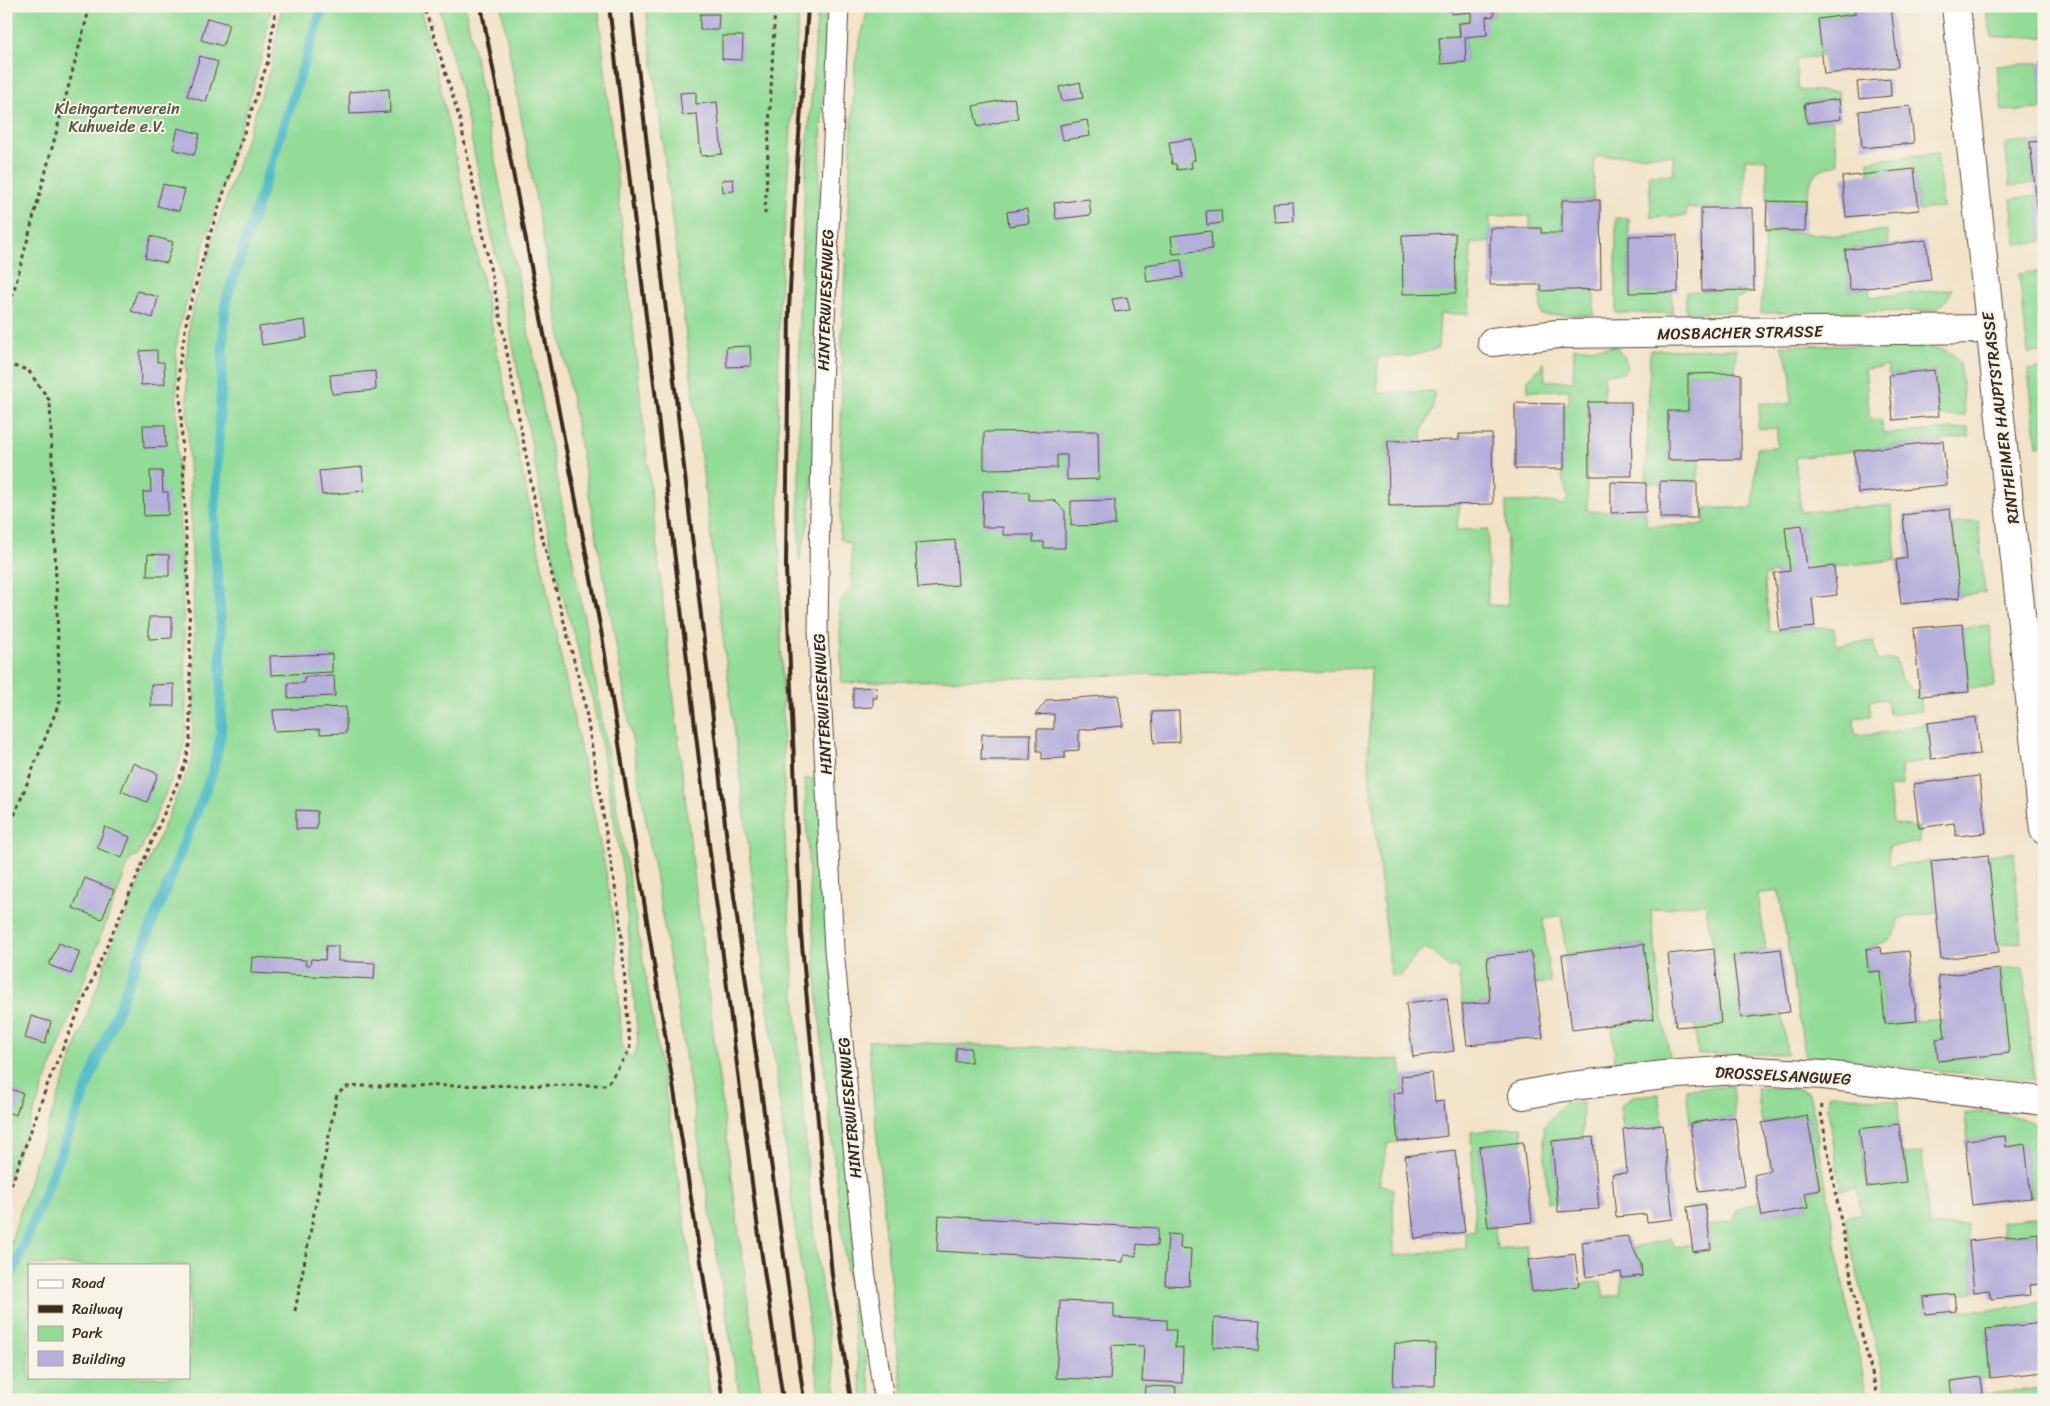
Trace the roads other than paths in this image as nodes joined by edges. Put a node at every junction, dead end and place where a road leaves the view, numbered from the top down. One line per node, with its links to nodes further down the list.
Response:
1 (839, 6): 8 (lane, HINTERWIESENWEG)
2 (1956, 6): 3 (street, RINTHEIMER HAUPTSTRASSE)
3 (1989, 329): 4 (street, MOSBACHER STRASSE); 5 (street, RINTHEIMER HAUPTSTRASSE)
4 (1492, 342)
5 (2044, 830)
6 (1523, 1095): 7 (street, DROSSELSANGWEG)
7 (2044, 1101)
8 (884, 1400)

